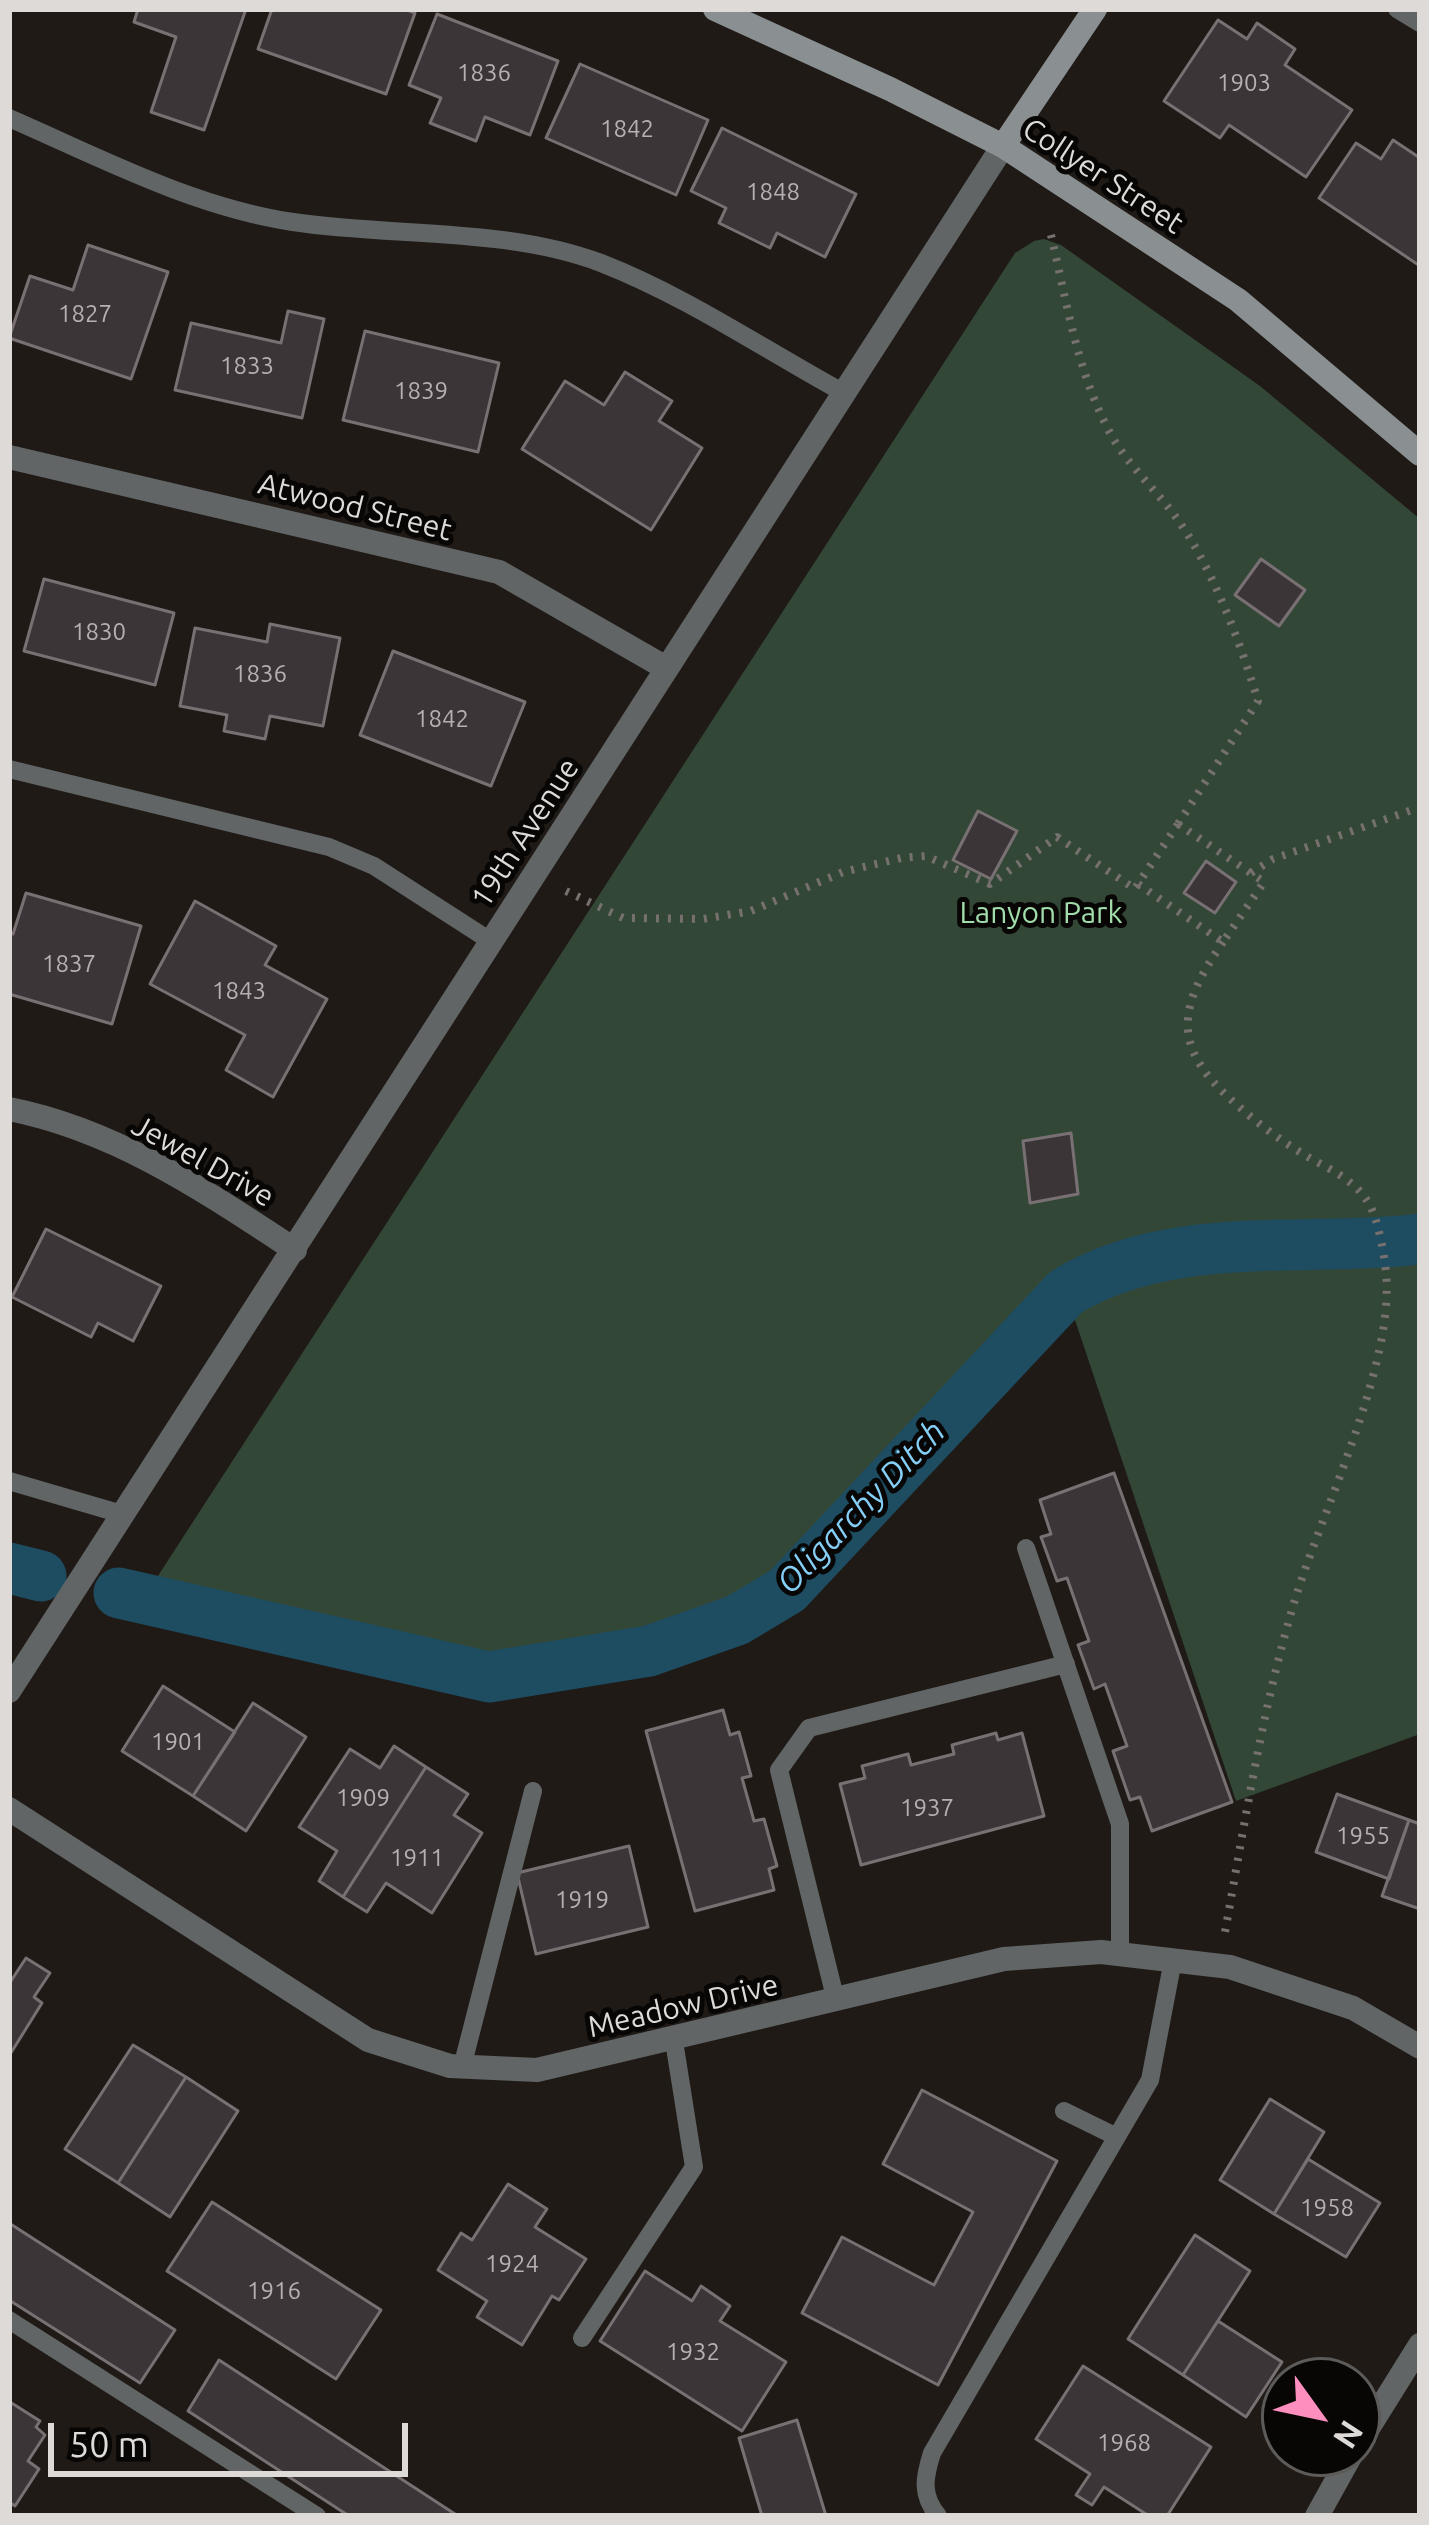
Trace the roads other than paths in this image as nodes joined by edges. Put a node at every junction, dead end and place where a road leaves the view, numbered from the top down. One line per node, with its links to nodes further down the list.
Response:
1 (715, 9): 6 (street, Collyer Street)
2 (1095, 9): 6 (street, 19th Avenue)
3 (1396, 9): 4 (lane)
4 (1420, 23)
5 (9, 118): 7 (lane)
6 (1003, 146): 7 (street, 19th Avenue); 8 (street, Collyer Street)
7 (844, 393): 10 (street, 19th Avenue)
8 (1420, 454)
9 (9, 457): 10 (street, Atwood Street)
10 (667, 668): 12 (street, 19th Avenue)
11 (9, 769): 12 (lane)
12 (492, 942): 14 (street, 19th Avenue)
13 (9, 1109): 14 (street, Jewel Drive)
14 (295, 1250): 16 (street, 19th Avenue)
15 (9, 1481): 16 (lane)
16 (125, 1515): 19 (street, 19th Avenue)
17 (1026, 1548): 18 (lane)
18 (1066, 1664): 22 (lane); 24 (lane)
19 (9, 1690)
20 (533, 1791): 27 (lane)
21 (9, 1809): 27 (street, Meadow Drive)
22 (1120, 1954): 23 (street, Meadow Drive); 24 (street, Meadow Drive)
23 (1173, 1960): 26 (street, Meadow Drive); 29 (lane)
24 (836, 2001): 25 (street, Meadow Drive)
25 (674, 2041): 27 (street, Meadow Drive); 31 (lane)
26 (1420, 2047)
27 (462, 2067)
28 (1064, 2111): 29 (lane)
29 (1115, 2136): 36 (lane)
30 (9, 2320): 35 (lane)
31 (582, 2338)
32 (1420, 2345): 33 (street)
33 (1381, 2407)
34 (1339, 2477): 37 (street)
35 (317, 2516)
36 (938, 2516)
37 (1317, 2516)

